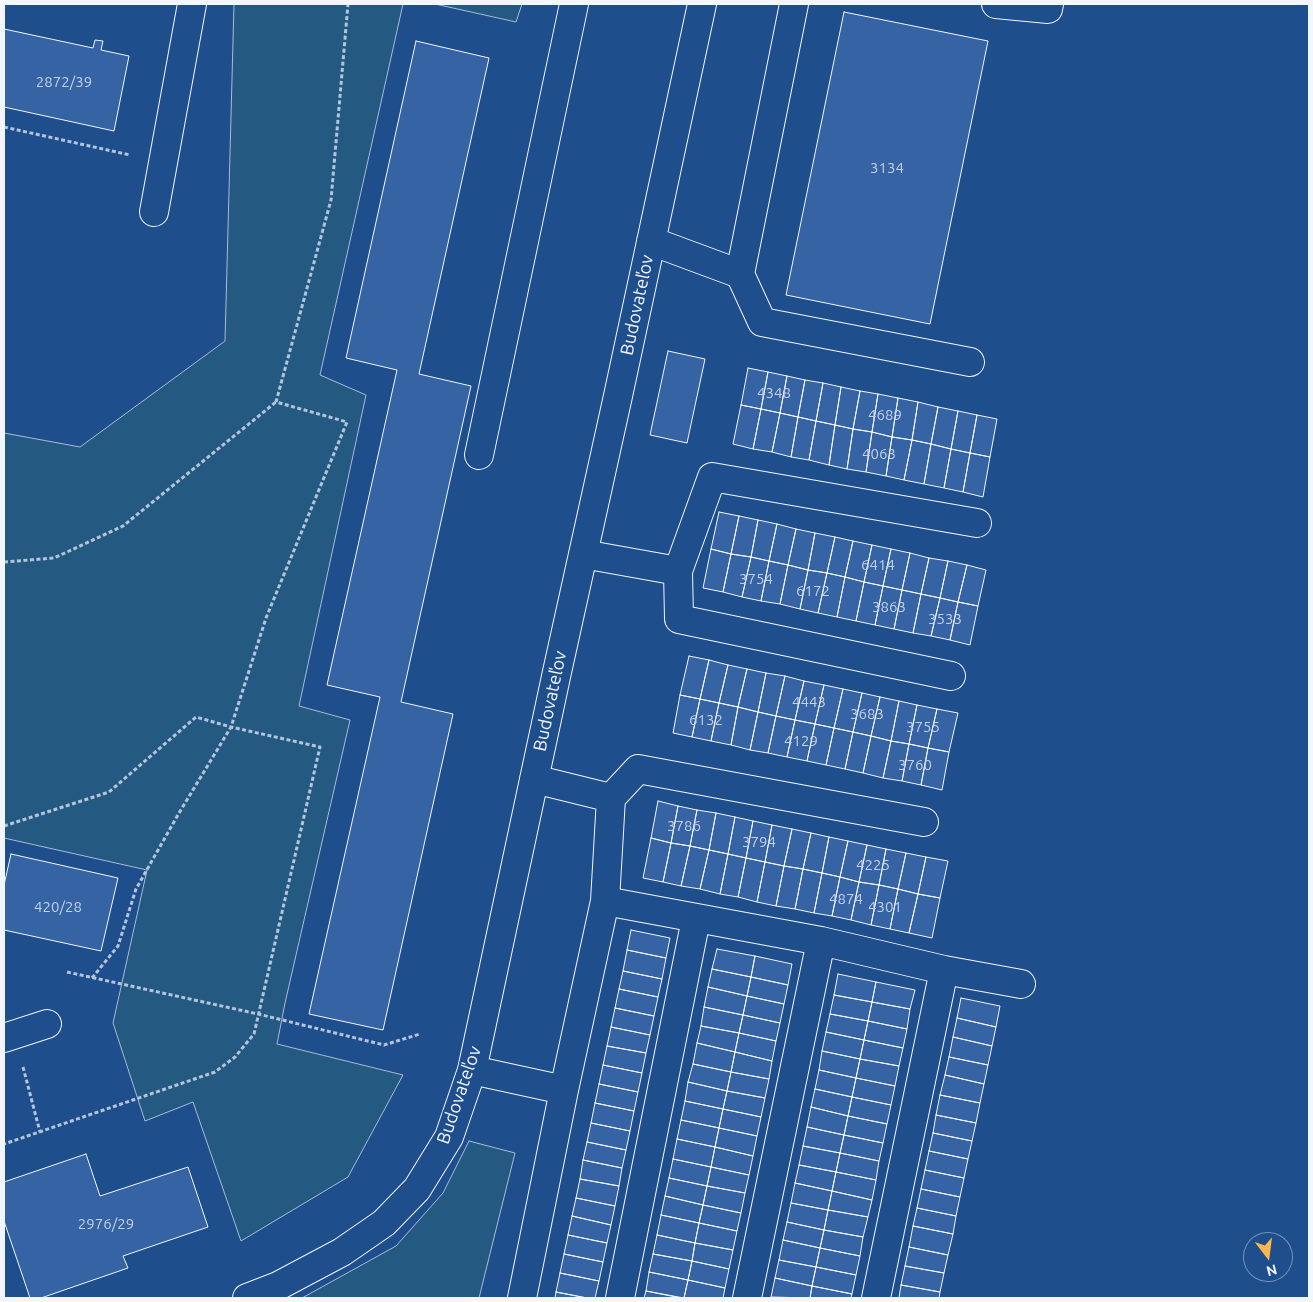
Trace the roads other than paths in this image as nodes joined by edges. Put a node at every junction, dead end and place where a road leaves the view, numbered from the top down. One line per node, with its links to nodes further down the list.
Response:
1 (192, 4): 7 (street)
2 (574, 4): 11 (street)
3 (702, 4): 8 (street, Budovateľov)
4 (794, 4): 9 (street)
5 (996, 4): 6 (street)
6 (1049, 4)
7 (154, 212)
8 (651, 241): 9 (street); 13 (street, Budovateľov)
9 (740, 274): 10 (street)
10 (970, 362)
11 (479, 455)
12 (977, 523): 14 (street)
13 (583, 554): 14 (street); 16 (street, Budovateľov)
14 (678, 571): 15 (street)
15 (952, 676)
16 (534, 779): 17 (street); 26 (street, Budovateľov)
17 (611, 798): 18 (street); 19 (street)
18 (924, 822)
19 (605, 901): 20 (street); 27 (street)
20 (696, 919): 21 (street); 30 (street)
21 (821, 941): 22 (street); 31 (street)
22 (944, 970): 23 (street); 32 (street)
23 (1021, 984)
24 (47, 1024): 25 (street)
25 (9, 1036)
26 (472, 1070): 27 (street); 28 (street, Budovateľov)
27 (564, 1090): 29 (street)
28 (247, 1298)
29 (522, 1298)
30 (620, 1298)
31 (747, 1298)
32 (876, 1298)

